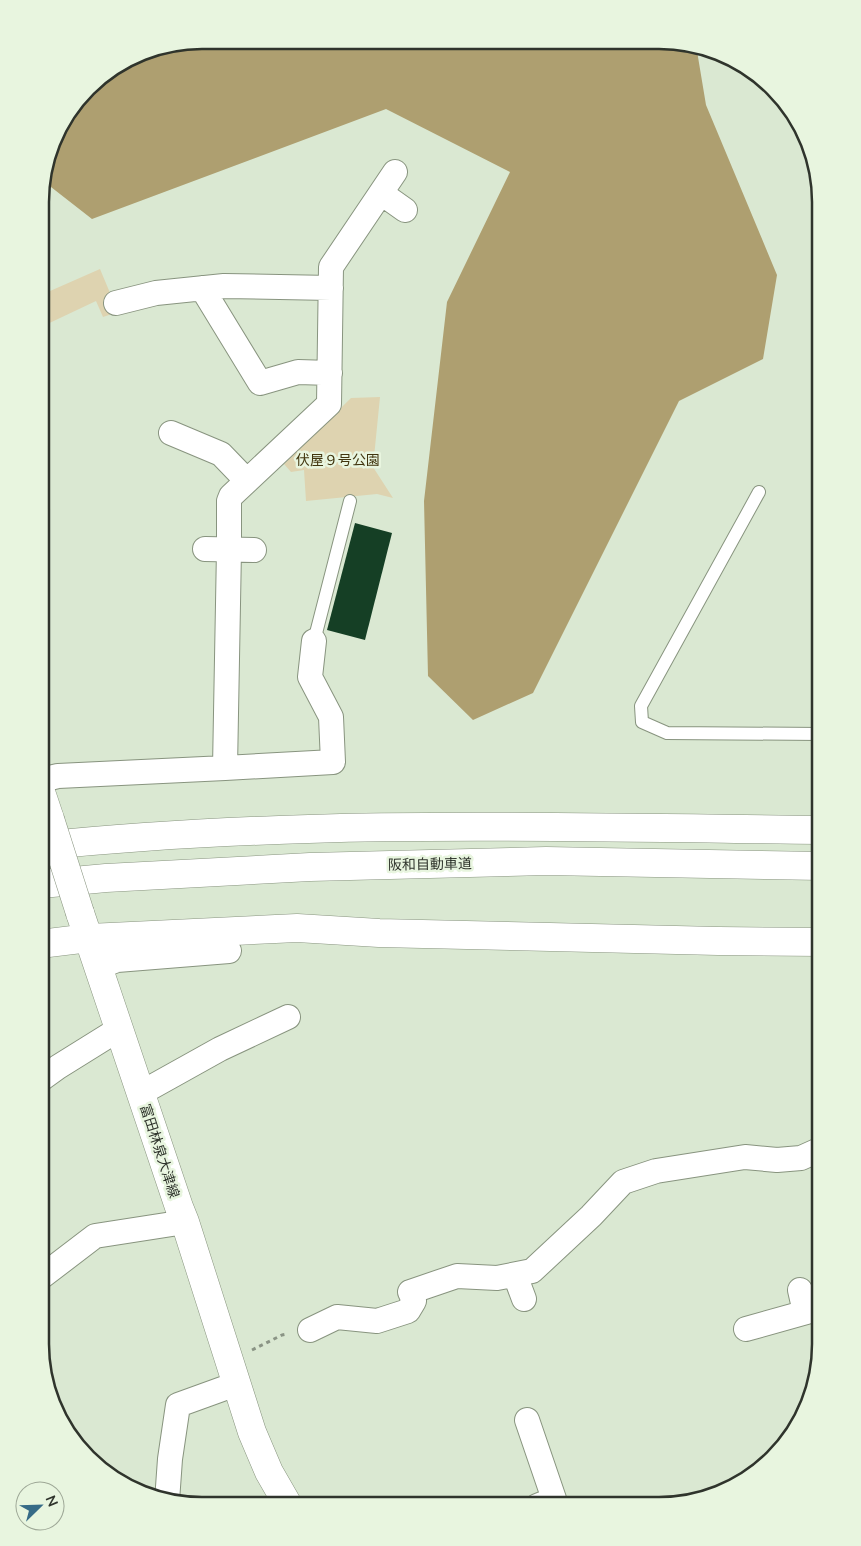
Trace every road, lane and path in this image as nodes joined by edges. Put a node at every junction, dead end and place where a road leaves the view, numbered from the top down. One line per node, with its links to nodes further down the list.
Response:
1 (395, 172): 2 (street)
2 (381, 193): 3 (street); 5 (street)
3 (405, 210)
4 (202, 288): 5 (street); 6 (street); 7 (street)
5 (331, 288): 7 (street)
6 (116, 303)
7 (330, 373): 9 (street)
8 (171, 432): 9 (street)
9 (247, 481): 13 (street)
10 (759, 492): 16 (lane)
11 (350, 501): 15 (lane)
12 (205, 549): 13 (street)
13 (230, 549): 14 (street); 17 (street)
14 (254, 550)
15 (314, 641): 17 (street)
16 (812, 734)
17 (225, 768): 18 (street)
18 (49, 778)
19 (49, 816): 24 (main road, 富田林泉大津線, bridge)
20 (812, 830): 21 (main road)
21 (49, 845)
22 (812, 866): 23 (main road, 阪和自動車道)
23 (49, 883)
24 (89, 938): 25 (main road); 26 (main road); 28 (main road, 富田林泉大津線)
25 (812, 942)
26 (49, 943)
27 (229, 951): 28 (street)
28 (98, 967): 30 (main road, 富田林泉大津線)
29 (288, 1017): 32 (street)
30 (119, 1029): 31 (street); 32 (main road, 富田林泉大津線)
31 (49, 1073)
32 (141, 1093): 34 (main road, 富田林泉大津線)
33 (812, 1152): 36 (street)
34 (185, 1222): 35 (street); 41 (main road, 富田林泉大津線)
35 (49, 1271)
36 (515, 1275): 37 (street); 40 (street)
37 (524, 1299)
38 (809, 1304): 39 (street)
39 (746, 1329)
40 (310, 1330): 41 (path)
41 (232, 1372): 43 (street); 44 (main road, 富田林泉大津線)
42 (527, 1420): 45 (street)
43 (168, 1493)
44 (283, 1497)
45 (553, 1497)

